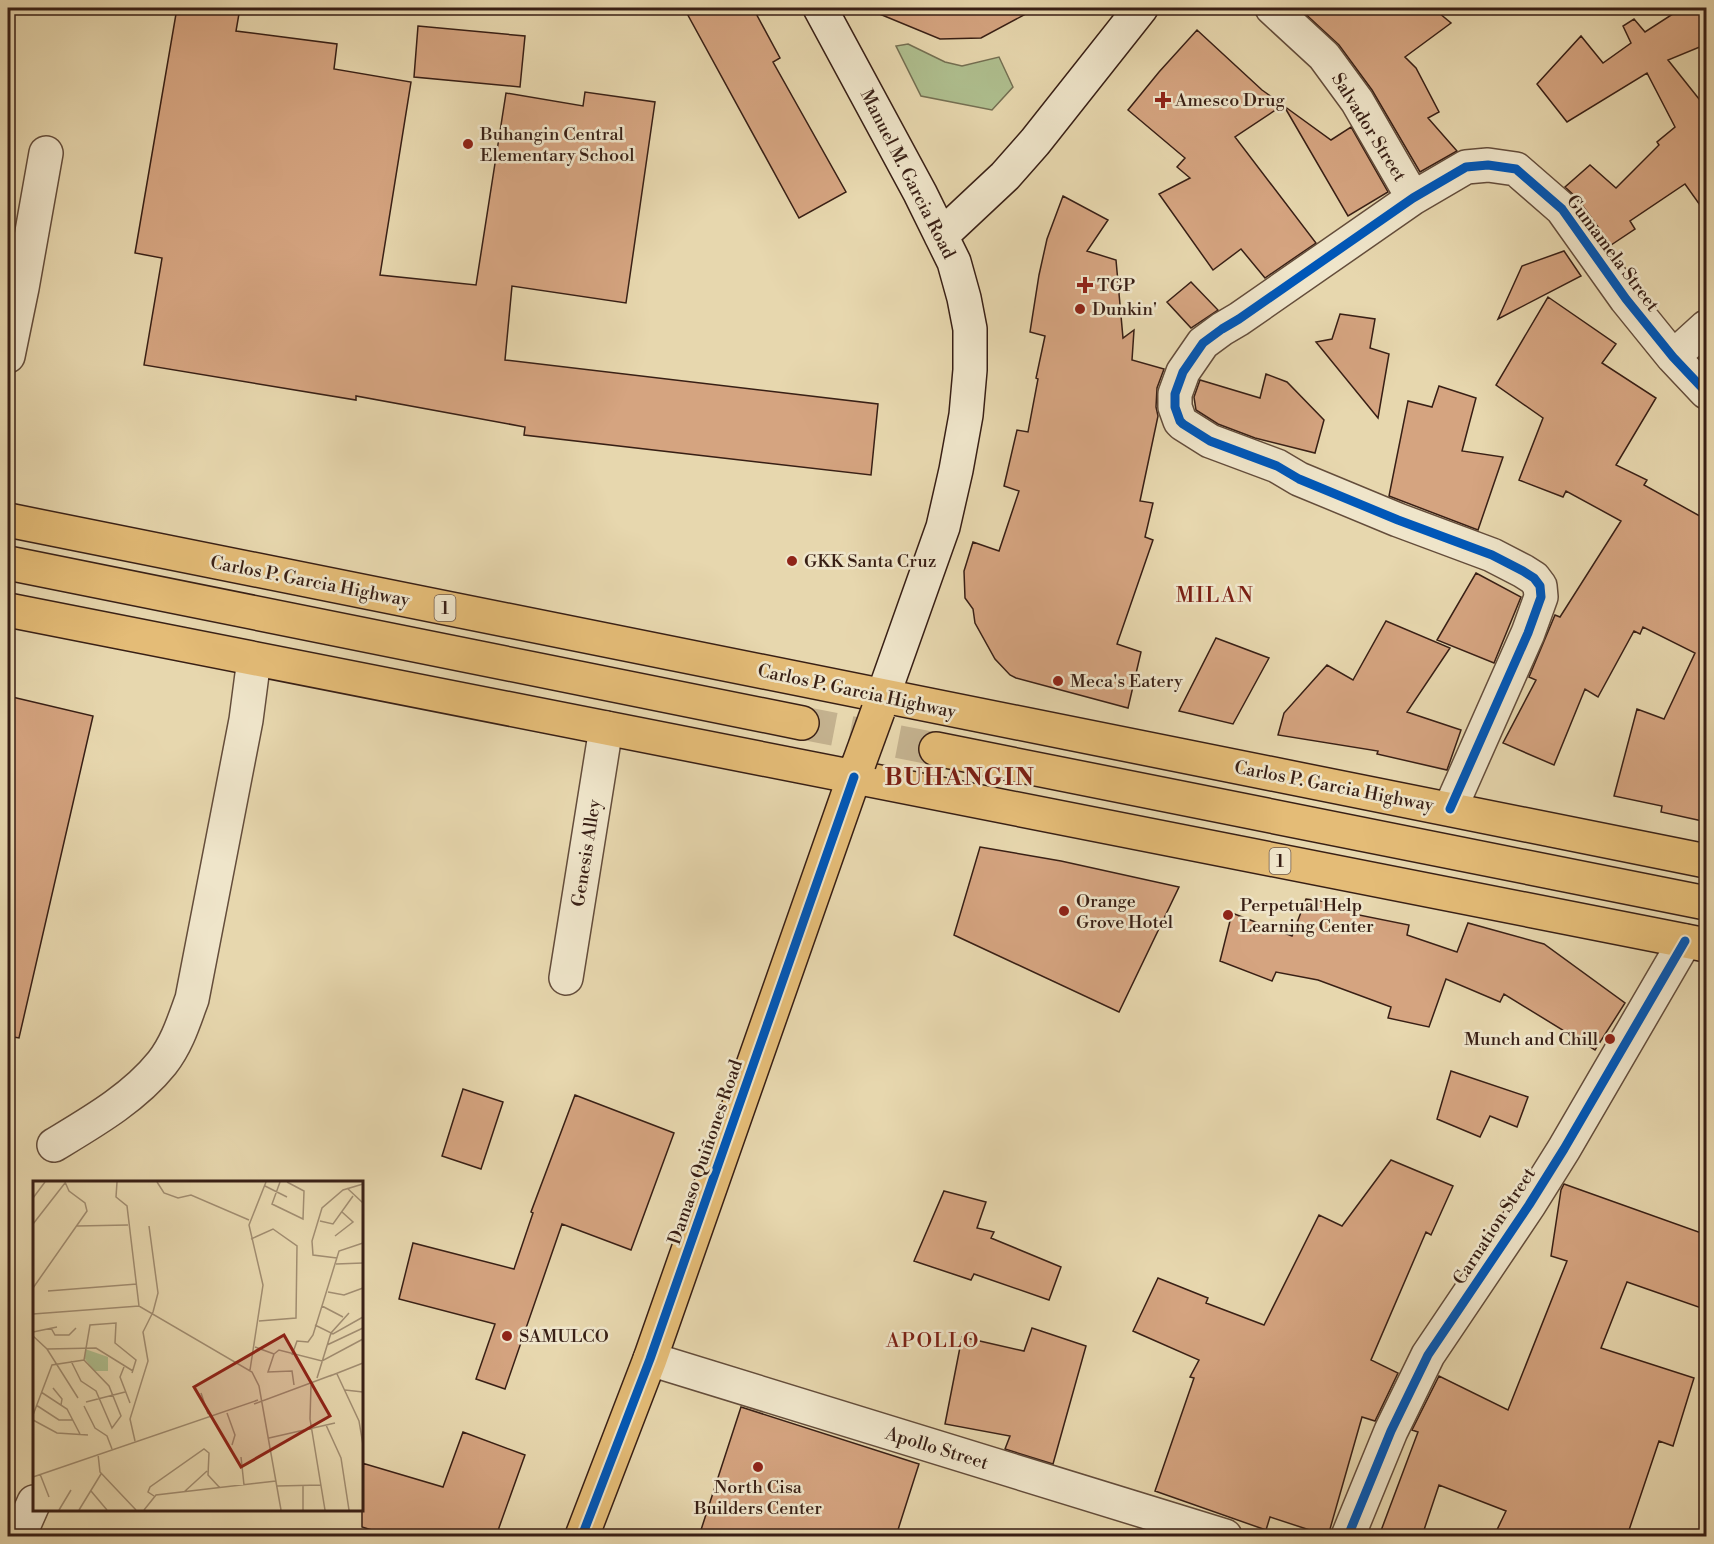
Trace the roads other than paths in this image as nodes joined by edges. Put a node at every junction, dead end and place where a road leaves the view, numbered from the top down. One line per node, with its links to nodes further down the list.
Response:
1 (820, 8): 6 (street, Manuel M. Garcia Road)
2 (1141, 8): 6 (street)
3 (1272, 8): 5 (street, Salvador Street)
4 (46, 153): 8 (street)
5 (1413, 198): 9 (street, Gumamela Street); 20 (street, Gumamela Street)
6 (941, 236): 15 (street, Manuel M. Garcia Road)
7 (1707, 327): 9 (street)
8 (8, 356)
9 (1673, 357): 10 (street, Gumamela Street)
10 (1707, 392)
11 (8, 520): 15 (main road, Carlos P. Garcia Highway / 1)
12 (8, 563): 16 (main road)
13 (8, 610): 14 (main road, 1)
14 (254, 659): 17 (main road, 1); 25 (street)
15 (880, 703): 19 (main road, Damaso Quiñones Road, bridge); 20 (main road, Carlos P. Garcia Highway / 1)
16 (802, 723)
17 (606, 728): 19 (main road, 1); 24 (street, Genesis Alley)
18 (936, 749): 22 (main road)
19 (857, 770): 23 (main road, 1); 26 (main road, Damaso Quiñones Road)
20 (1450, 809): 21 (main road, Carlos P. Garcia Highway / 1)
21 (1707, 861)
22 (1707, 903)
23 (1696, 943): 31 (street, Carnation Street)
24 (566, 978)
25 (54, 1145)
26 (650, 1359): 29 (main road, Damaso Quiñones Road); 30 (street, Apollo Street)
27 (33, 1504): 28 (street)
28 (19, 1536)
29 (582, 1536)
30 (1225, 1536)
31 (1348, 1536)

